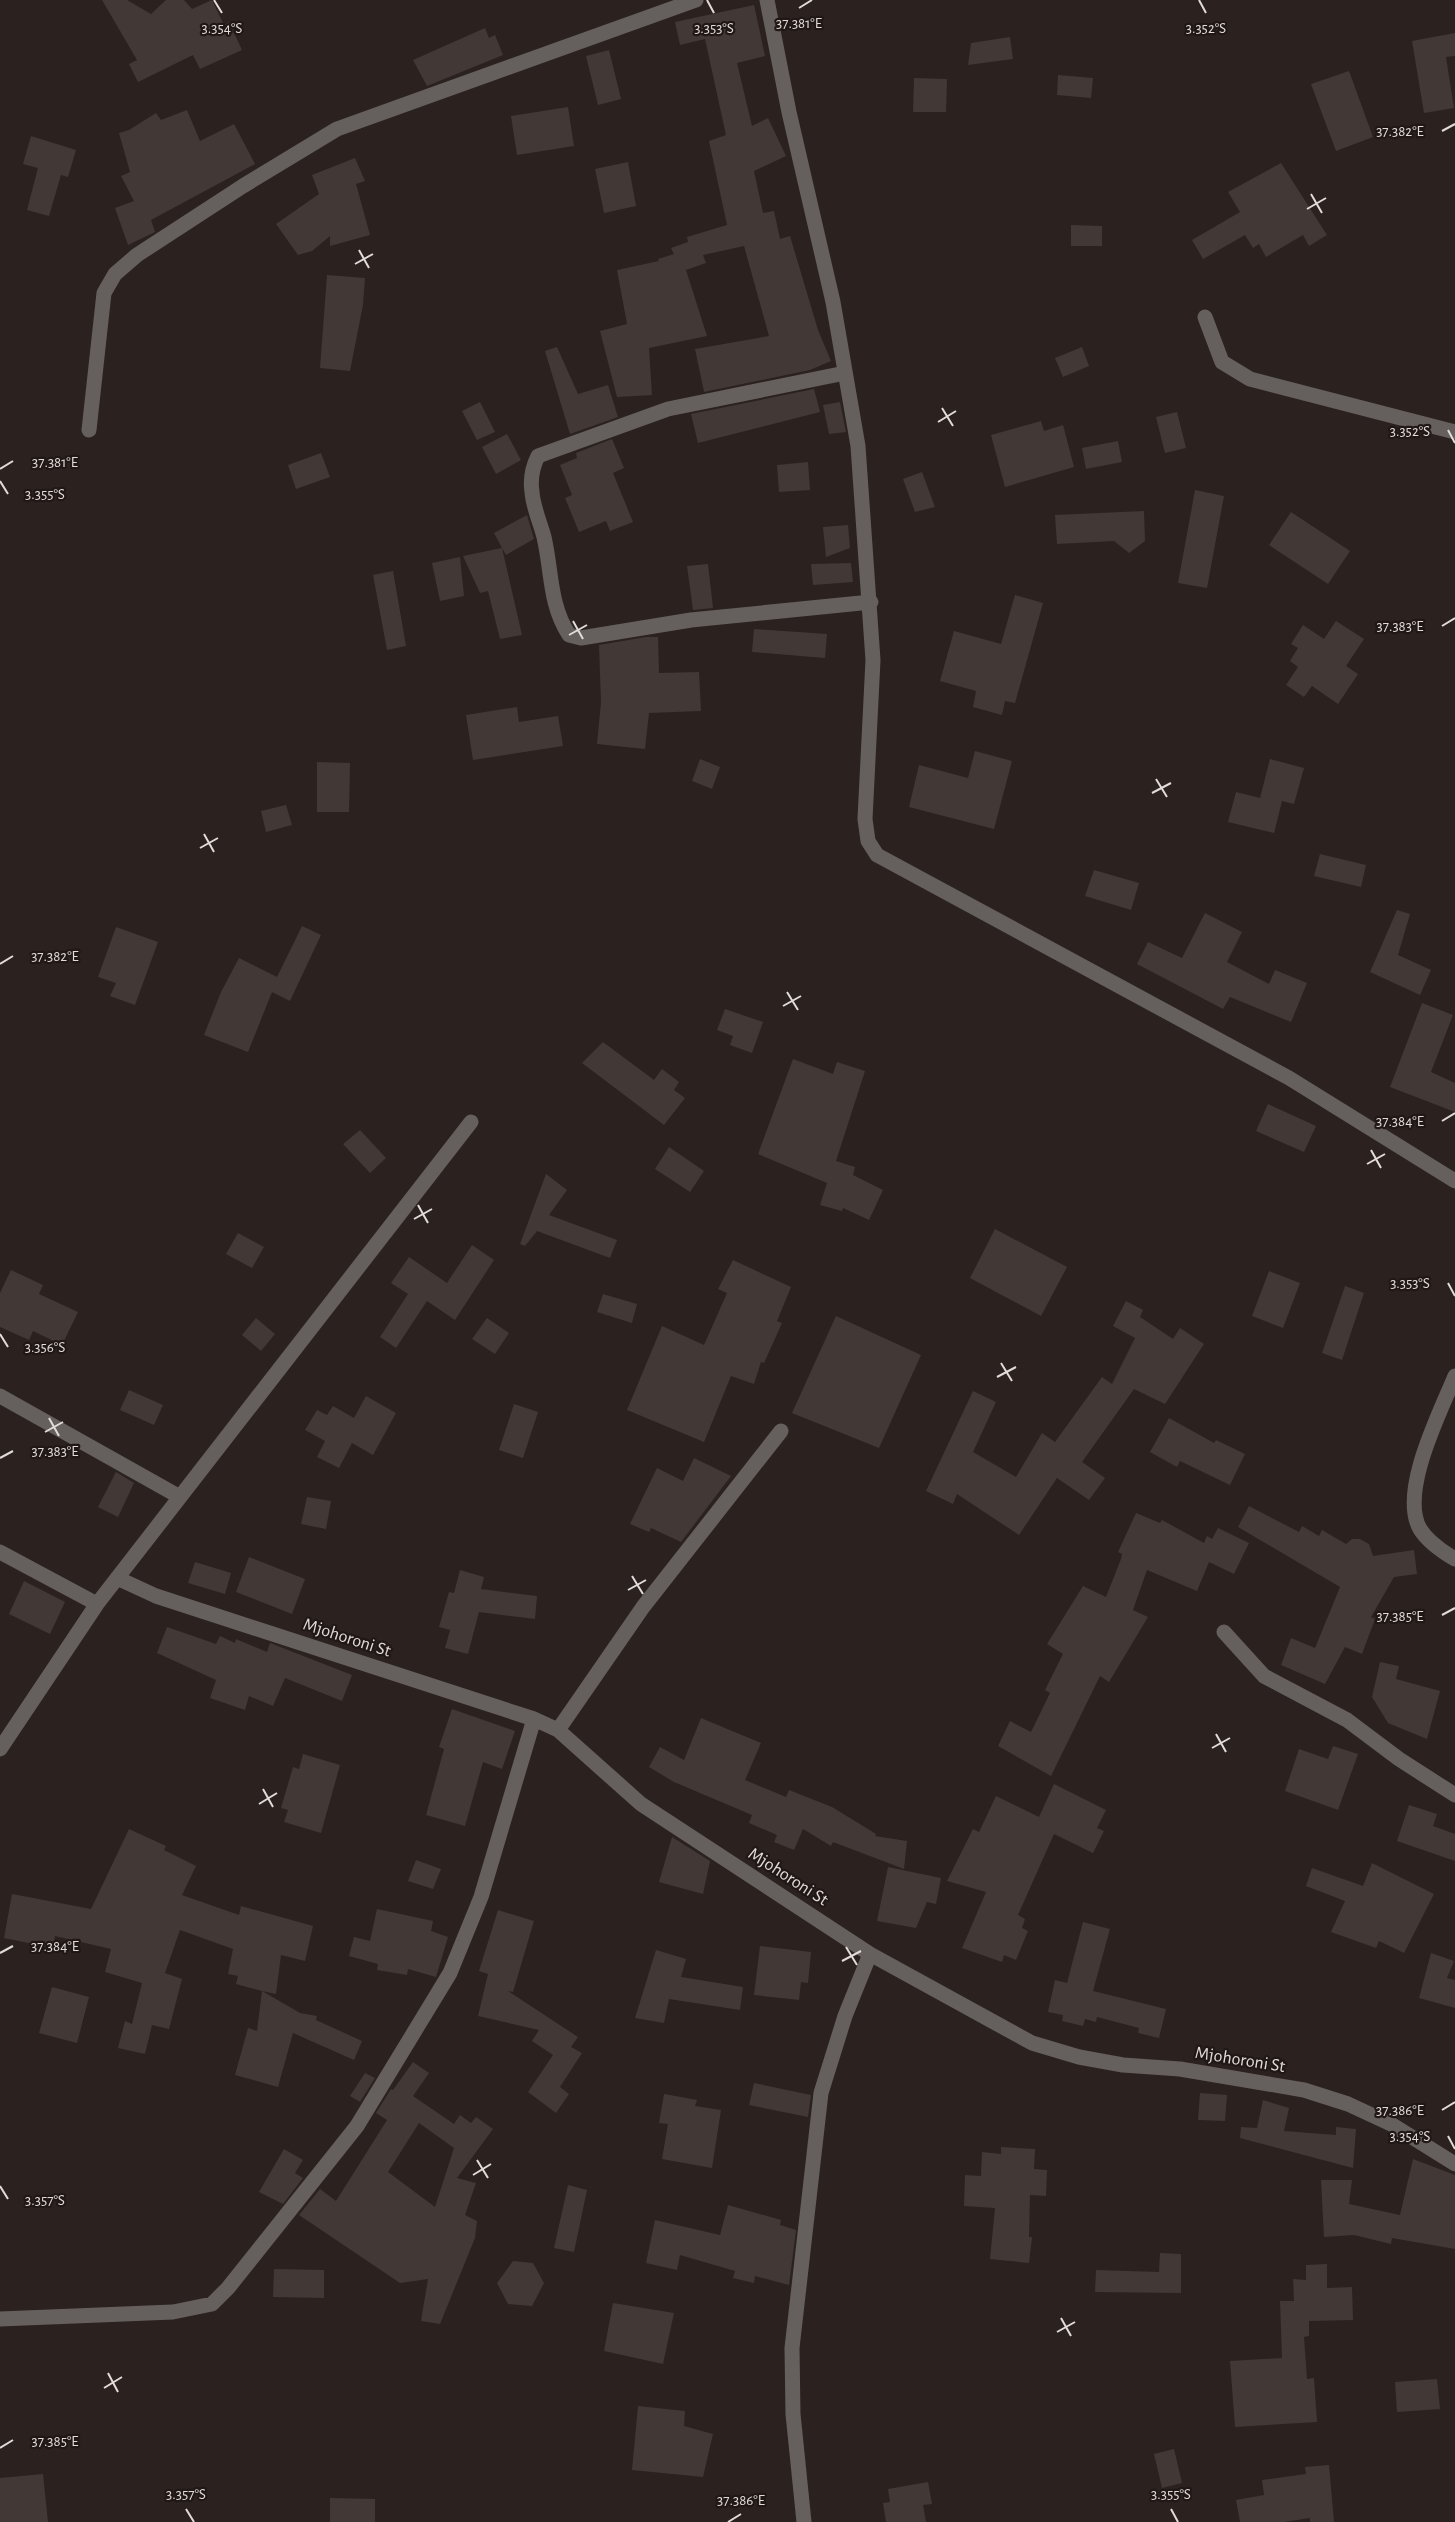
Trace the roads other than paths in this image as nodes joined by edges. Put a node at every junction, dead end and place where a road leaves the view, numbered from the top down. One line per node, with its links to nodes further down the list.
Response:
1 (696, 0): 5 (street)
2 (767, 0): 4 (street)
3 (1205, 317): 6 (street)
4 (845, 373): 7 (street); 7 (street)
5 (89, 430)
6 (1455, 432)
7 (871, 602): 9 (street)
8 (471, 1122): 13 (street)
9 (1455, 1181)
10 (1455, 1376): 15 (street)
11 (0, 1396): 13 (street)
12 (781, 1431): 20 (street)
13 (180, 1497): 16 (street)
14 (0, 1552): 17 (street)
15 (1455, 1559)
16 (117, 1578): 17 (street); 19 (street, Mjohoroni St)
17 (97, 1604): 21 (street)
18 (1224, 1632): 22 (street)
19 (534, 1719): 20 (street, Mjohoroni St); 25 (street)
20 (558, 1730): 23 (street, Mjohoroni St)
21 (0, 1749)
22 (1455, 1795)
23 (870, 1954): 24 (street, Mjohoroni St); 26 (street)
24 (1455, 2164)
25 (0, 2319)
26 (804, 2522)

